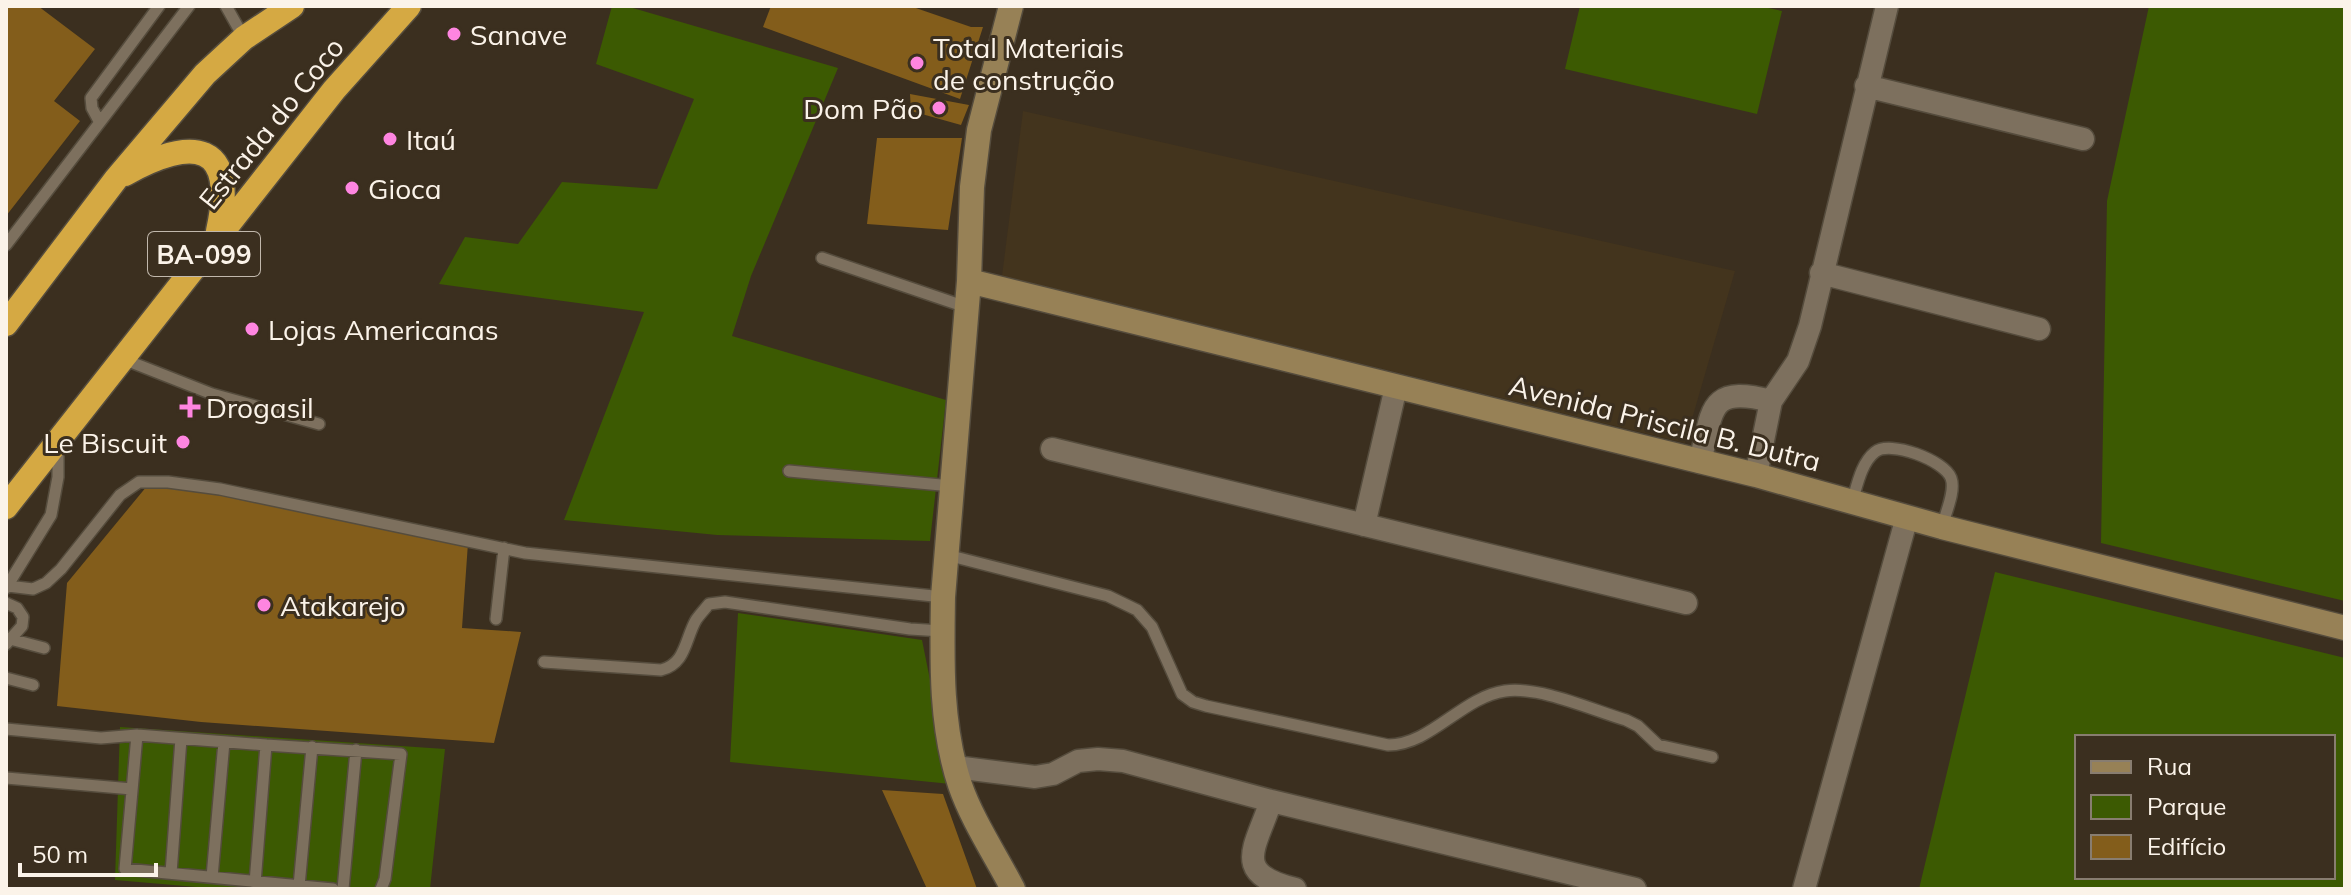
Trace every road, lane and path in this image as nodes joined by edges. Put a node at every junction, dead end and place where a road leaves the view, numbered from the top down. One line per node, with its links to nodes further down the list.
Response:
1 (159, 6): 10 (lane)
2 (189, 6): 10 (lane)
3 (226, 6): 8 (lane)
4 (292, 6): 8 (highway, Estrada do Coco)
5 (409, 6): 13 (highway, Estrada do Coco / BA-099)
6 (1887, 6): 9 (street)
7 (1007, 9): 17 (street)
8 (244, 38): 12 (highway, Estrada do Coco)
9 (1866, 86): 11 (street); 16 (street)
10 (99, 121): 14 (lane)
11 (2083, 139)
12 (116, 179): 13 (highway); 19 (highway, Estrada do Coco)
13 (216, 238): 21 (highway, Estrada do Coco / BA-099)
14 (6, 245)
15 (822, 258): 18 (lane)
16 (1821, 273): 20 (street); 23 (street)
17 (969, 281): 18 (street); 22 (street, Avenida Priscila B. Dutra)
18 (967, 307): 30 (street)
19 (6, 324)
20 (2039, 329)
21 (123, 359): 24 (lane); 25 (highway, Estrada do Coco / BA-099)
22 (1396, 387): 27 (street, Avenida Priscila B. Dutra); 34 (street)
23 (1771, 401): 27 (street); 29 (street)
24 (319, 424)
25 (59, 439): 32 (highway, Estrada do Coco / BA-099); 38 (lane)
26 (1052, 449): 34 (street)
27 (1700, 462): 29 (street, Avenida Priscila B. Dutra)
28 (789, 471): 30 (lane)
29 (1756, 475): 31 (street, Avenida Priscila B. Dutra)
30 (952, 486): 37 (street)
31 (1852, 502): 33 (street, Avenida Priscila B. Dutra); 35 (lane)
32 (6, 507)
33 (1907, 517): 35 (street, Avenida Priscila B. Dutra); 73 (street)
34 (1364, 525): 41 (street)
35 (1942, 527): 44 (street, Avenida Priscila B. Dutra)
36 (504, 548): 39 (lane); 40 (lane); 43 (lane)
37 (947, 555): 40 (street); 58 (lane)
38 (7, 587): 39 (lane)
39 (33, 589): 42 (lane)
40 (943, 597): 45 (street)
41 (1686, 603)
42 (11, 605): 46 (lane)
43 (496, 619)
44 (2345, 628)
45 (943, 631): 48 (lane); 59 (street)
46 (8, 641): 47 (lane)
47 (44, 648)
48 (544, 662)
49 (6, 678): 50 (lane)
50 (33, 685)
51 (6, 729): 52 (lane)
52 (137, 735): 53 (lane); 61 (lane)
53 (181, 739): 54 (lane); 63 (lane)
54 (224, 742): 55 (lane); 64 (lane)
55 (266, 745): 56 (lane); 65 (lane)
56 (312, 747): 57 (lane); 66 (lane)
57 (356, 750): 68 (lane); 69 (lane)
58 (1712, 757)
59 (955, 767): 62 (street); 70 (street)
60 (6, 778): 61 (lane)
61 (132, 789): 63 (lane)
62 (1271, 801): 71 (street); 72 (street)
63 (171, 873): 64 (lane)
64 (212, 877): 65 (lane)
65 (255, 883): 66 (lane)
66 (299, 886): 67 (lane)
67 (333, 889)
68 (343, 889)
69 (381, 889)
70 (1013, 889)
71 (1295, 889)
72 (1635, 889)
73 (1804, 889)

